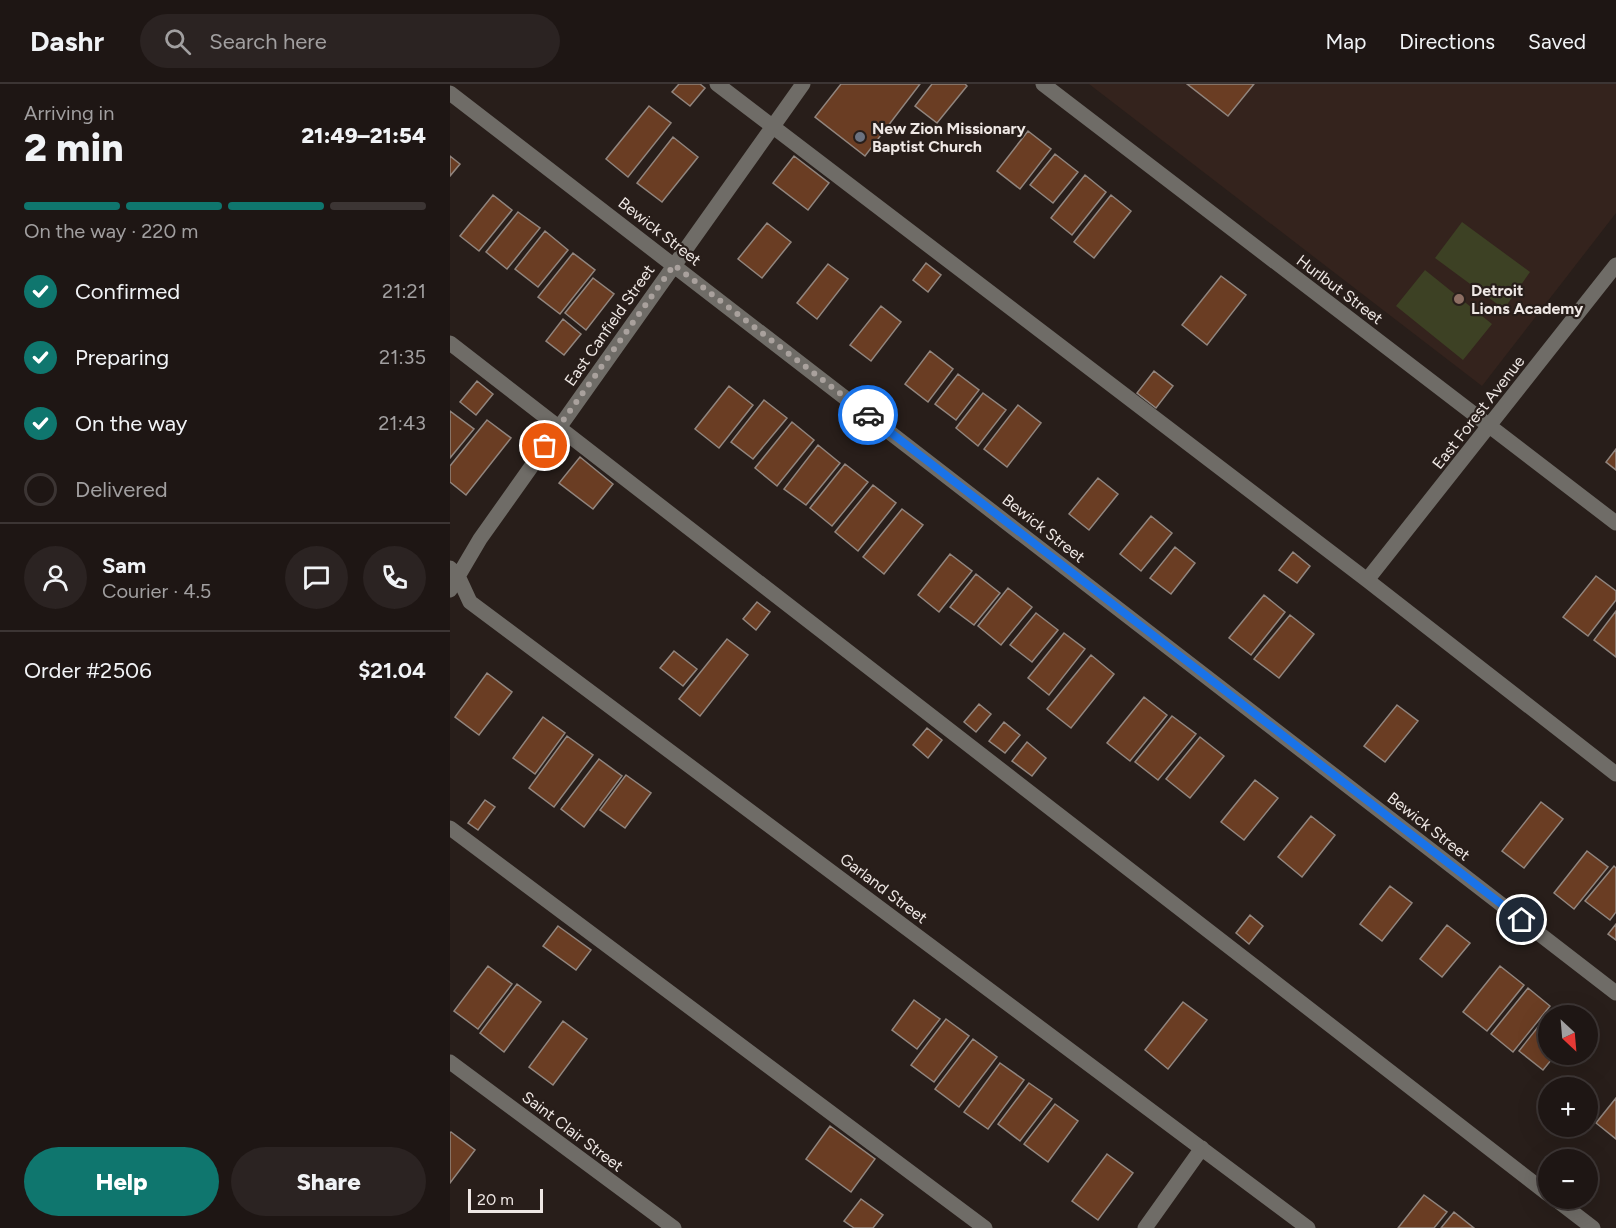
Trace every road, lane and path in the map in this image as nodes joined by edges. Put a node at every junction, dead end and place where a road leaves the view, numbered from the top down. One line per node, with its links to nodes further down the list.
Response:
1 (717, 84): 5 (street)
2 (803, 84): 5 (street, East Canfield Street)
3 (1043, 84): 10 (street, Hurlbut Street)
4 (450, 93): 6 (street, Bewick Street)
5 (772, 127): 6 (street, East Canfield Street); 14 (street)
6 (674, 265): 11 (street, East Canfield Street); 18 (street, Bewick Street)
7 (1616, 265): 8 (street, East Forest Avenue)
8 (1610, 285): 10 (street, East Forest Avenue)
9 (450, 343): 11 (street)
10 (1490, 426): 12 (street, Hurlbut Street); 14 (street, East Forest Avenue)
11 (558, 428): 13 (street, East Canfield Street); 21 (street)
12 (1616, 523)
13 (454, 572): 15 (street, East Canfield Street); 20 (street, Garland Street)
14 (1367, 580): 16 (street)
15 (450, 590)
16 (1616, 774)
17 (450, 828): 24 (street)
18 (1616, 993)
19 (450, 1062): 23 (street, Saint Clair Street)
20 (1202, 1148): 25 (street); 26 (street, Garland Street)
21 (1538, 1186)
22 (1568, 1209): 27 (street)
23 (674, 1228)
24 (985, 1228)
25 (1145, 1228)
26 (1308, 1228)
27 (1593, 1228)

